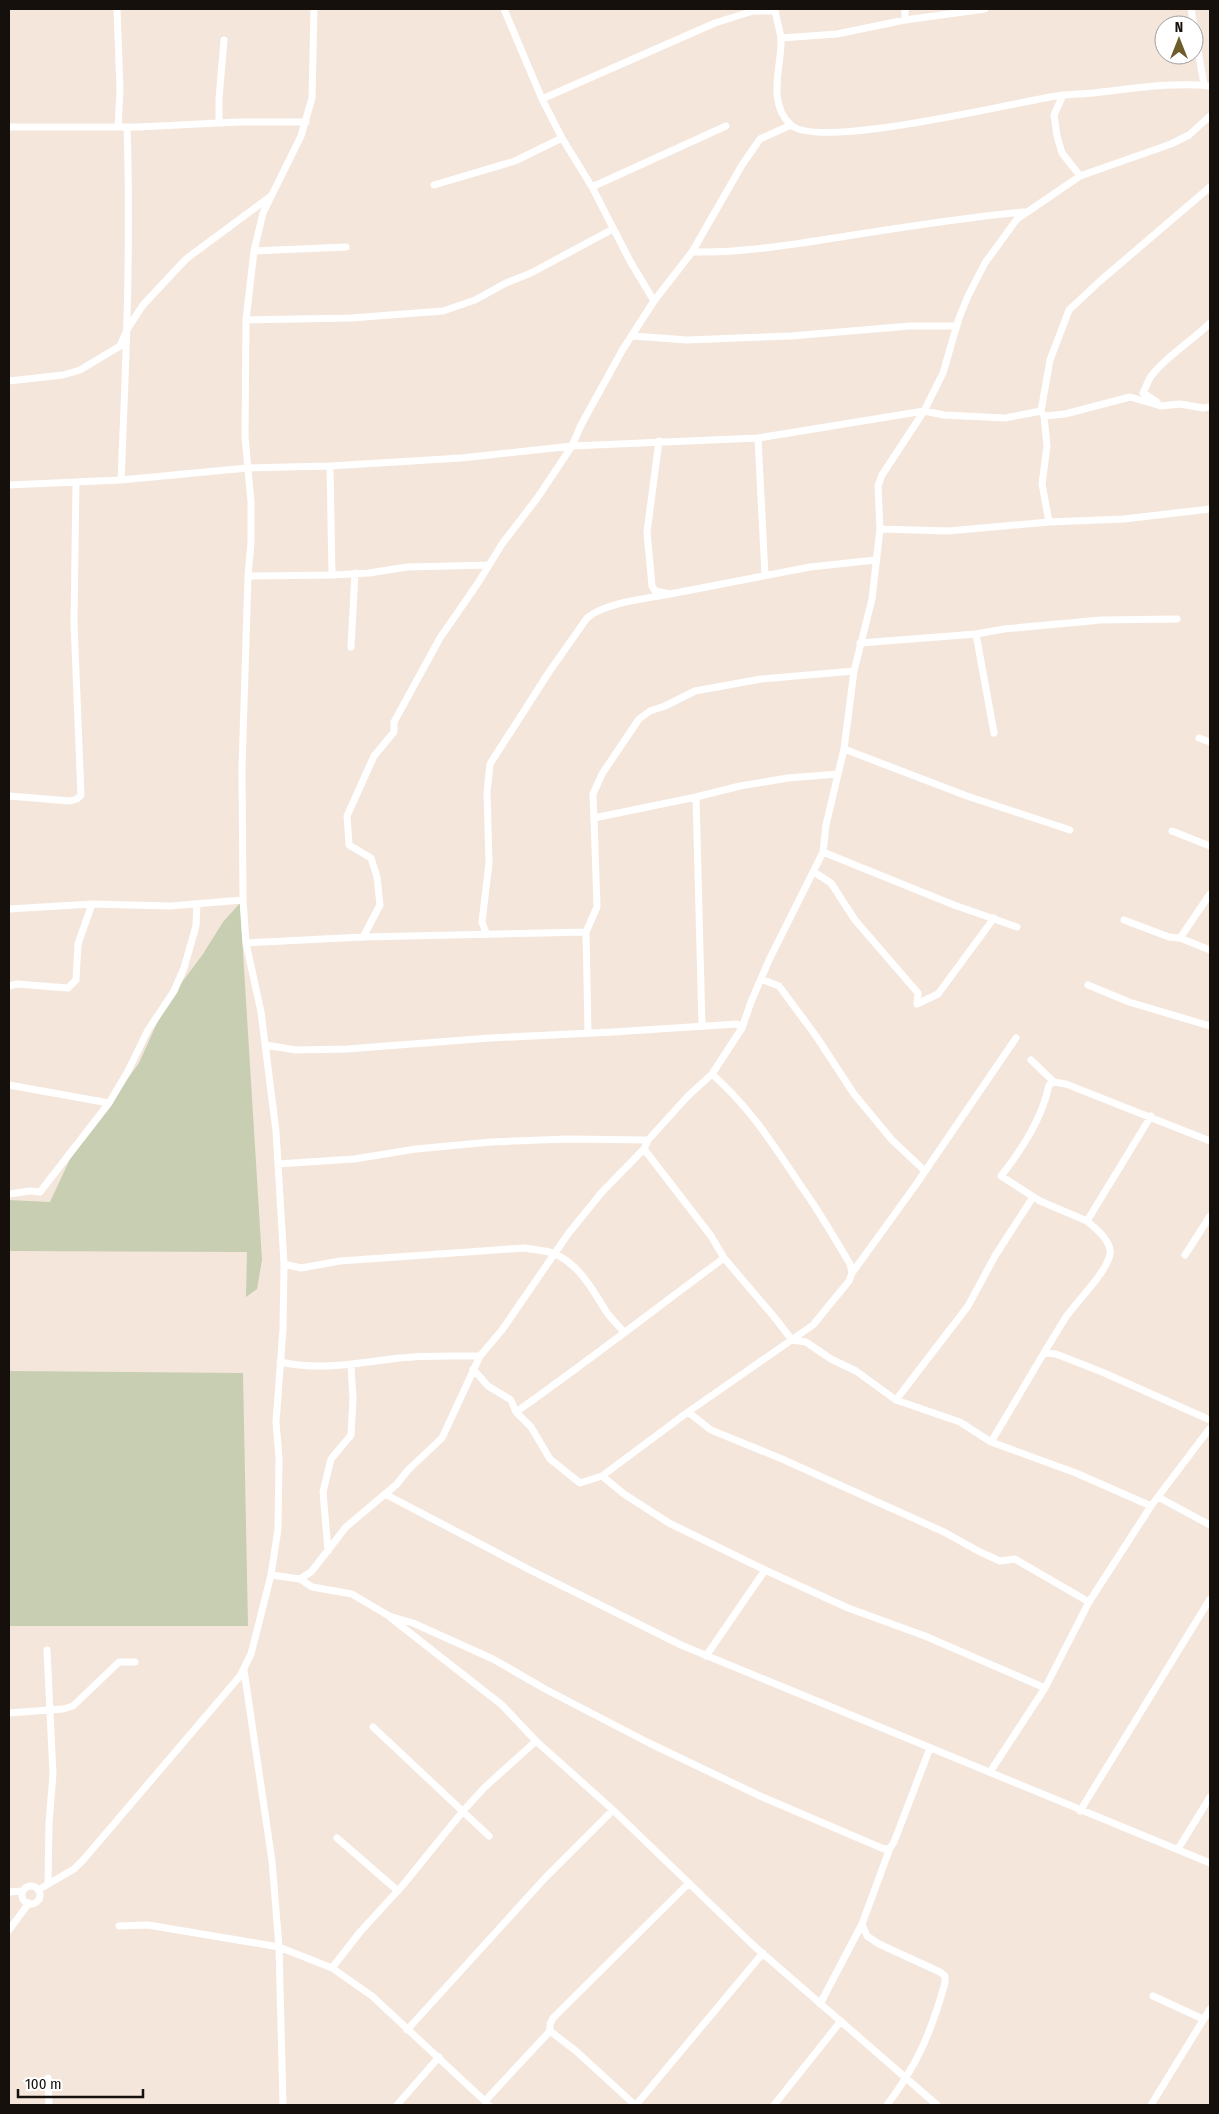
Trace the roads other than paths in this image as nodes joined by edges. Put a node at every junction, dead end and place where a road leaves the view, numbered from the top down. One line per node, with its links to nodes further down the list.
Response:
1 (117, 9): 20 (street)
2 (314, 9): 15 (street)
3 (504, 9): 13 (street)
4 (905, 9): 8 (street)
5 (985, 9): 8 (street)
6 (1192, 9): 11 (street)
7 (776, 10): 9 (street); 13 (street)
8 (905, 20): 9 (street)
9 (781, 38): 17 (street)
10 (224, 40): 16 (street)
11 (1207, 85): 12 (street)
12 (1063, 95): 17 (street); 23 (street)
13 (542, 99): 22 (street)
14 (1210, 116): 23 (street)
15 (306, 122): 16 (street); 27 (street)
16 (219, 124): 21 (street)
17 (791, 125): 34 (street)
18 (726, 126): 25 (street)
19 (9, 127): 20 (street)
20 (118, 127): 21 (street)
21 (127, 127): 39 (street)
22 (562, 138): 24 (street); 25 (street)
23 (1080, 176): 28 (street)
24 (434, 185)
25 (592, 187): 31 (street)
26 (1210, 187): 47 (street)
27 (272, 195): 29 (street); 30 (street)
28 (1026, 212): 34 (street); 38 (street)
29 (263, 213): 30 (street); 33 (street)
30 (244, 216): 39 (street)
31 (613, 229): 35 (street); 36 (street)
32 (346, 247): 33 (street)
33 (254, 251): 36 (street)
34 (692, 252): 35 (street)
35 (654, 301): 40 (street)
36 (246, 320): 52 (street)
37 (1210, 323): 42 (street)
38 (958, 326): 40 (street); 46 (street)
39 (128, 328): 41 (street); 53 (street)
40 (632, 336): 50 (street)
41 (9, 381)
42 (1144, 393): 43 (street); 44 (street)
43 (1130, 396): 44 (street); 47 (street)
44 (1161, 406): 45 (street)
45 (1210, 407)
46 (924, 411): 47 (street); 48 (street); 58 (street)
47 (1042, 413): 57 (street)
48 (758, 438): 49 (street); 63 (street)
49 (659, 441): 50 (street); 65 (street)
50 (572, 446): 51 (street); 60 (street)
51 (330, 466): 52 (street); 62 (street)
52 (247, 468): 53 (street); 64 (street)
53 (121, 480): 54 (street)
54 (76, 482): 55 (street); 76 (street)
55 (9, 485)
56 (1210, 509): 57 (street)
57 (1049, 522): 58 (street)
58 (880, 528): 59 (street)
59 (876, 560): 63 (street); 68 (street)
60 (489, 565): 61 (street); 94 (street)
61 (355, 573): 62 (street); 69 (street)
62 (332, 575): 64 (street)
63 (764, 575): 65 (street)
64 (248, 576): 85 (street)
65 (670, 594): 93 (street)
66 (1177, 619): 67 (street)
67 (976, 634): 68 (street); 71 (street)
68 (860, 644): 70 (street)
69 (351, 647)
70 (854, 672): 74 (street); 78 (street)
71 (994, 733)
72 (1199, 738): 73 (street)
73 (1210, 742)
74 (844, 749): 75 (street); 79 (street)
75 (838, 774): 77 (street); 82 (street)
76 (9, 796)
77 (696, 798): 78 (street); 101 (street)
78 (594, 828): 92 (street)
79 (1070, 830)
80 (1172, 831): 81 (street)
81 (1210, 846)
82 (823, 852): 83 (street); 89 (street)
83 (814, 872): 89 (street); 98 (street)
84 (1210, 894): 95 (street)
85 (243, 900): 87 (street); 96 (street)
86 (92, 904): 87 (street); 88 (street); 99 (street)
87 (197, 904): 111 (street)
88 (9, 909)
89 (994, 918): 91 (street)
90 (1124, 920): 95 (street)
91 (1018, 927)
92 (586, 932): 93 (street); 104 (street)
93 (486, 934): 94 (street)
94 (363, 936): 96 (street)
95 (1180, 938): 97 (street)
96 (246, 943): 106 (street)
97 (1210, 950)
98 (761, 979): 103 (street); 117 (street)
99 (9, 986)
100 (1088, 986): 102 (street)
101 (702, 1026): 103 (street); 104 (street)
102 (1210, 1026)
103 (742, 1028): 108 (street)
104 (588, 1034): 106 (street)
105 (1016, 1038): 117 (street)
106 (264, 1045): 116 (street)
107 (1031, 1060): 109 (street)
108 (712, 1074): 113 (street); 126 (street)
109 (1054, 1082): 112 (street); 119 (street)
110 (9, 1085): 111 (street)
111 (109, 1103): 118 (street)
112 (1151, 1116): 114 (street); 121 (street)
113 (648, 1140): 115 (street); 116 (street)
114 (1210, 1141)
115 (644, 1149): 122 (street); 124 (street)
116 (278, 1164): 125 (street)
117 (925, 1171): 126 (street)
118 (9, 1194)
119 (1033, 1197): 121 (street); 134 (street)
120 (1210, 1216): 123 (street)
121 (1086, 1221): 129 (street)
122 (554, 1253): 125 (street); 127 (street); 130 (street)
123 (1185, 1255)
124 (724, 1258): 127 (street); 128 (street)
125 (284, 1264): 131 (street)
126 (852, 1273): 128 (street)
127 (624, 1332): 135 (street)
128 (792, 1340): 134 (street); 136 (street)
129 (1045, 1353): 137 (street); 139 (street)
130 (480, 1356): 132 (street); 133 (street)
131 (280, 1362): 132 (street); 147 (street)
132 (351, 1366): 145 (street)
133 (473, 1369): 135 (street); 141 (street)
134 (896, 1400): 139 (street)
135 (516, 1412): 140 (street)
136 (688, 1412): 140 (street); 150 (street)
137 (1210, 1420)
138 (1210, 1428): 142 (street)
139 (991, 1442): 143 (street)
140 (602, 1476): 146 (street)
141 (385, 1494): 145 (street); 153 (street)
142 (1158, 1497): 143 (street); 144 (street)
143 (1151, 1506): 150 (street)
144 (1210, 1525)
145 (328, 1551): 148 (street)
146 (765, 1570): 153 (street); 156 (street)
147 (272, 1575): 148 (street); 155 (street)
148 (300, 1579): 151 (street)
149 (1210, 1599): 166 (street)
150 (1089, 1602): 156 (street)
151 (389, 1616): 160 (street); 169 (street)
152 (47, 1650): 157 (street)
153 (706, 1656): 161 (street)
154 (136, 1662): 157 (street)
155 (244, 1670): 173 (street); 182 (street)
156 (1046, 1688): 162 (street)
157 (51, 1710): 158 (street); 173 (street)
158 (9, 1714)
159 (373, 1727): 165 (street)
160 (536, 1741): 164 (street); 165 (street)
161 (930, 1748): 162 (street); 169 (street)
162 (990, 1772): 166 (street)
163 (1210, 1797): 170 (street)
164 (613, 1810): 172 (street); 190 (street)
165 (463, 1811): 167 (street); 175 (street)
166 (1080, 1811): 170 (street)
167 (489, 1836)
168 (337, 1838): 175 (street)
169 (890, 1848): 179 (street)
170 (1178, 1849): 171 (street)
171 (1210, 1863)
172 (689, 1883): 183 (street); 191 (street)
173 (48, 1884): 174 (street)
174 (38, 1890): 176 (street); 178 (street)
175 (398, 1890): 184 (street)
176 (23, 1891): 177 (street); 178 (street)
177 (9, 1892)
178 (29, 1903): 181 (street)
179 (862, 1924): 186 (street); 194 (street)
180 (118, 1926): 182 (street)
181 (9, 1930)
182 (278, 1947): 184 (street); 197 (street)
183 (763, 1953): 186 (street); 199 (street)
184 (332, 1968): 190 (street)
185 (1154, 1996): 188 (street)
186 (820, 2004): 189 (street)
187 (1210, 2009): 188 (street)
188 (1203, 2019): 203 (street)
189 (842, 2021): 194 (street); 200 (street)
190 (407, 2030): 192 (street)
191 (550, 2031): 195 (street); 199 (street)
192 (439, 2057): 195 (street); 198 (street)
193 (48, 2078): 196 (street)
194 (908, 2079): 201 (street); 202 (street)
195 (487, 2103)
196 (50, 2105)
197 (283, 2105)
198 (397, 2105)
199 (635, 2105)
200 (774, 2105)
201 (887, 2105)
202 (938, 2105)
203 (1152, 2105)

